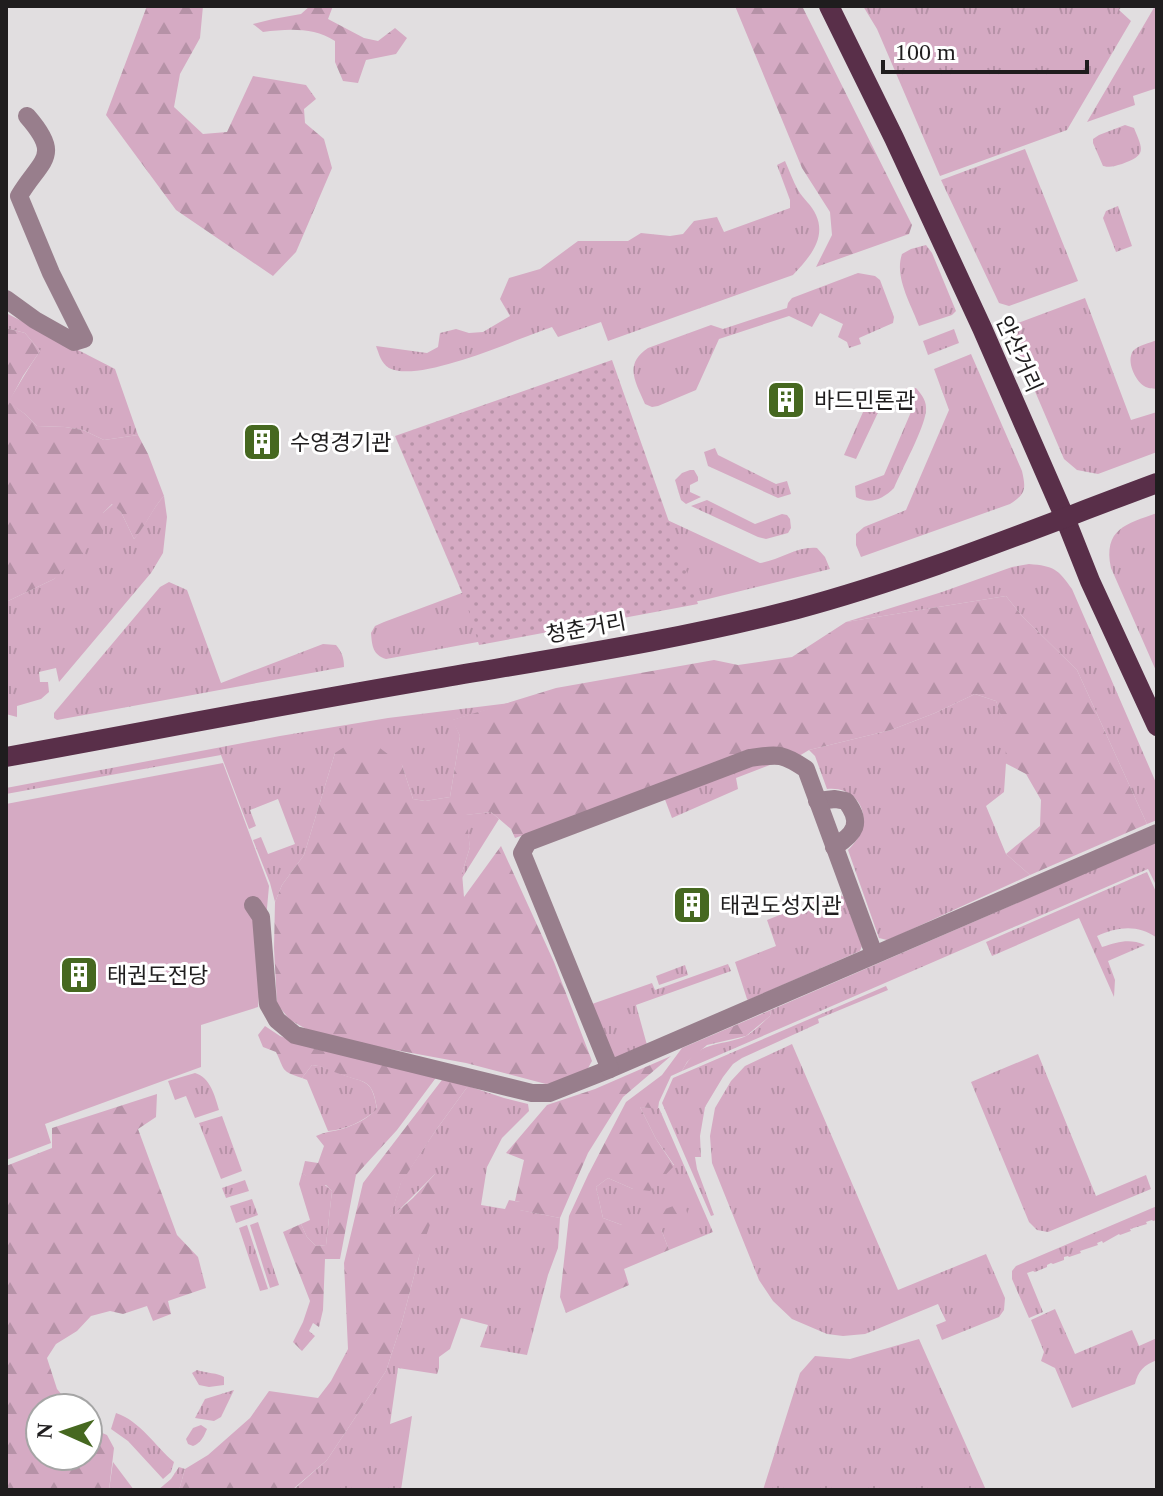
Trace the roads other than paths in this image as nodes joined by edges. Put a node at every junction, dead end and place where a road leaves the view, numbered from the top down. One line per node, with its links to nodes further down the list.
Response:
1 (829, 6): 5 (main road, 안산거리)
2 (27, 116): 3 (street)
3 (6, 299)
4 (1157, 483): 5 (main road, 청춘거리)
5 (1065, 518): 6 (main road, 안산거리); 7 (main road, 청춘거리)
6 (1157, 726)
7 (6, 757)
8 (817, 801): 10 (street); 10 (street); 13 (street)
9 (1157, 833): 12 (street)
10 (834, 847): 12 (street)
11 (253, 905): 13 (street)
12 (874, 954): 13 (street)
13 (610, 1069)

